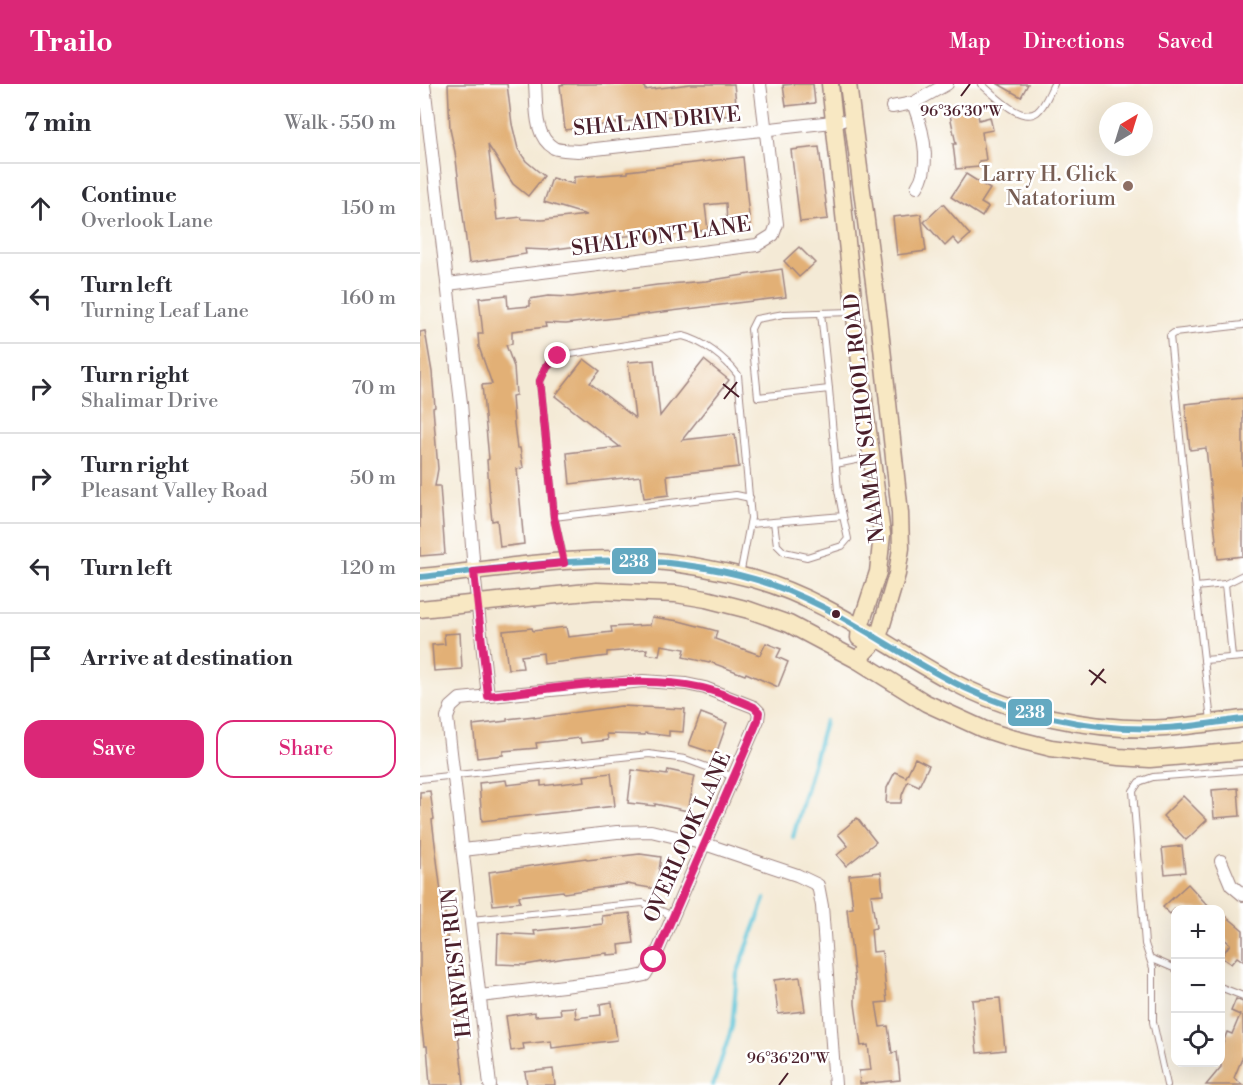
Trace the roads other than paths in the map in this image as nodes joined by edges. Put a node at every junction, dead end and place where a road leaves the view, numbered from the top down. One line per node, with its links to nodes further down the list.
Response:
1 (424, 84): 15 (street)
2 (535, 84): 13 (street, SHALAIN DRIVE)
3 (760, 84): 13 (street, SHALFONT LANE)
4 (830, 84): 12 (main road, NAAMAN SCHOOL ROAD)
5 (848, 84): 11 (main road, NAAMAN SCHOOL ROAD)
6 (947, 84): 9 (street)
7 (981, 84): 8 (lane)
8 (1054, 84)
9 (913, 103): 10 (street); 14 (street)
10 (892, 107)
11 (851, 119): 12 (street, SHALAIN DRIVE); 37 (main road, NAAMAN SCHOOL ROAD)
12 (834, 123): 13 (street, SHALAIN DRIVE); 16 (main road, NAAMAN SCHOOL ROAD)
13 (767, 130): 15 (street, SHALFONT LANE)
14 (917, 187)
15 (448, 284): 28 (street)
16 (856, 312): 17 (lane); 20 (main road, NAAMAN SCHOOL ROAD)
17 (821, 313): 19 (lane); 19 (lane)
18 (1243, 325): 33 (lane)
19 (829, 389): 21 (lane)
20 (872, 457): 21 (lane); 36 (main road, NAAMAN SCHOOL ROAD)
21 (836, 464): 23 (lane)
22 (750, 498): 24 (lane); 24 (lane); 26 (lane)
23 (843, 516): 25 (lane); 25 (lane)
24 (554, 517): 27 (lane)
25 (774, 522): 26 (lane)
26 (750, 524): 30 (lane)
27 (564, 563): 28 (main road); 30 (main road)
28 (474, 572): 31 (main road); 34 (street)
29 (1243, 575): 32 (lane)
30 (740, 576): 36 (main road)
31 (420, 577)
32 (1225, 584): 33 (lane); 38 (lane)
33 (1196, 587): 41 (lane)
34 (477, 602): 35 (main road); 40 (main road); 42 (street)
35 (420, 609)
36 (860, 627): 37 (main road); 40 (main road, NAAMAN SCHOOL ROAD)
37 (878, 638): 40 (main road, NAAMAN SCHOOL ROAD); 44 (main road)
38 (1232, 657): 39 (lane); 41 (lane)
39 (1243, 657)
40 (856, 660): 45 (main road)
41 (1204, 660): 44 (lane)
42 (488, 696): 47 (street, HARVEST RUN); 48 (street, OVERLOOK LANE)
43 (1243, 719): 44 (main road)
44 (1212, 723)
45 (1243, 751)
46 (1243, 770): 56 (lane)
47 (454, 776): 48 (lane); 49 (lane); 51 (street, HARVEST RUN)
48 (734, 777): 50 (street, OVERLOOK LANE)
49 (420, 779)
50 (705, 844): 51 (street); 54 (street, OVERLOOK LANE); 62 (street)
51 (463, 850): 55 (street, HARVEST RUN)
52 (1221, 861): 53 (street)
53 (1243, 895)
54 (674, 916): 55 (lane); 59 (street, OVERLOOK LANE)
55 (471, 920): 59 (street, HARVEST RUN)
56 (1150, 958): 57 (lane); 63 (lane)
57 (1171, 967)
58 (1225, 989): 60 (lane)
59 (480, 996): 61 (street, HARVEST RUN)
60 (1243, 996)
61 (490, 1085)
62 (835, 1085)
63 (1167, 1085)

